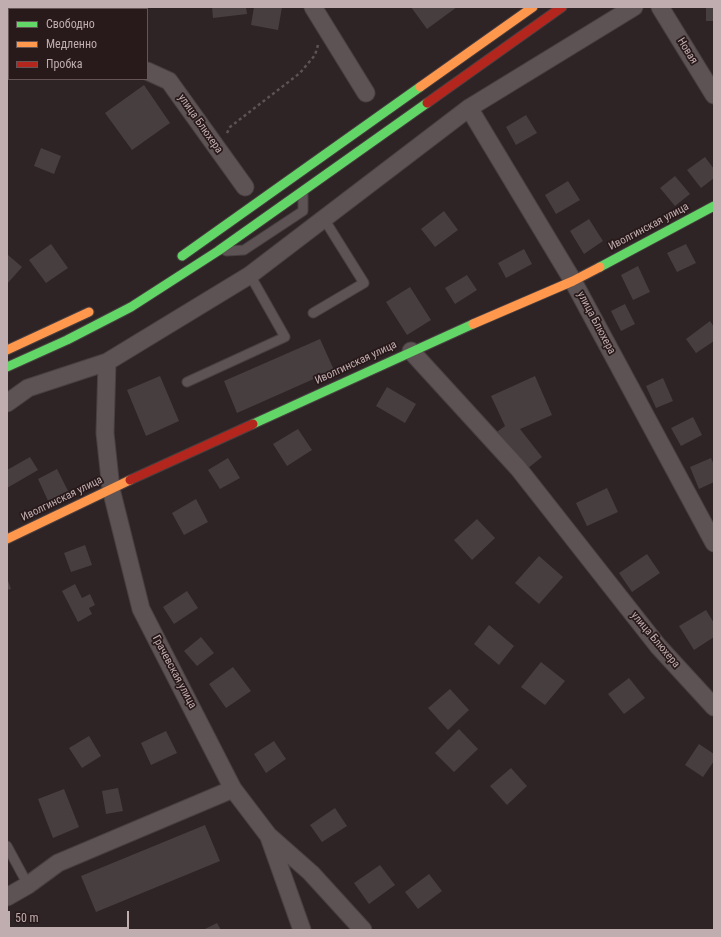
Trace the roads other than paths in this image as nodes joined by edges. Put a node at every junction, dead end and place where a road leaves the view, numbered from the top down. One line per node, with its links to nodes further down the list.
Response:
1 (313, 7): 7 (street)
2 (533, 7): 15 (main road)
3 (562, 7): 11 (main road)
4 (634, 7): 9 (street)
5 (660, 7): 8 (street, Новая)
6 (148, 71): 10 (street, улица Блюхера)
7 (366, 93)
8 (714, 96)
9 (469, 108): 13 (street); 17 (street, улица Блюхера)
10 (245, 187)
11 (303, 192): 14 (main road); 14 (lane)
12 (714, 206): 17 (main road, Иволгинская улица)
13 (324, 219): 16 (street); 19 (lane)
14 (218, 251): 23 (main road)
15 (171, 263)
16 (250, 275): 22 (street); 24 (lane)
17 (573, 281): 21 (main road, Иволгинская улица); 28 (street, улица Блюхера)
18 (98, 307): 20 (main road)
19 (313, 313)
20 (7, 350)
21 (411, 351): 26 (main road, Иволгинская улица); 29 (street, улица Блюхера)
22 (107, 362): 25 (street); 26 (street, Грачевская улица)
23 (7, 367)
24 (187, 382)
25 (7, 403)
26 (111, 489): 27 (main road, Иволгинская улица); 30 (street, Грачевская улица)
27 (7, 539)
28 (714, 543)
29 (714, 707)
30 (233, 788): 31 (street, Грачевская улица); 33 (street)
31 (268, 835): 35 (street); 36 (street, Грачевская улица)
32 (7, 846): 33 (lane)
33 (28, 885): 34 (street)
34 (7, 897)
35 (302, 930)
36 (363, 930)

